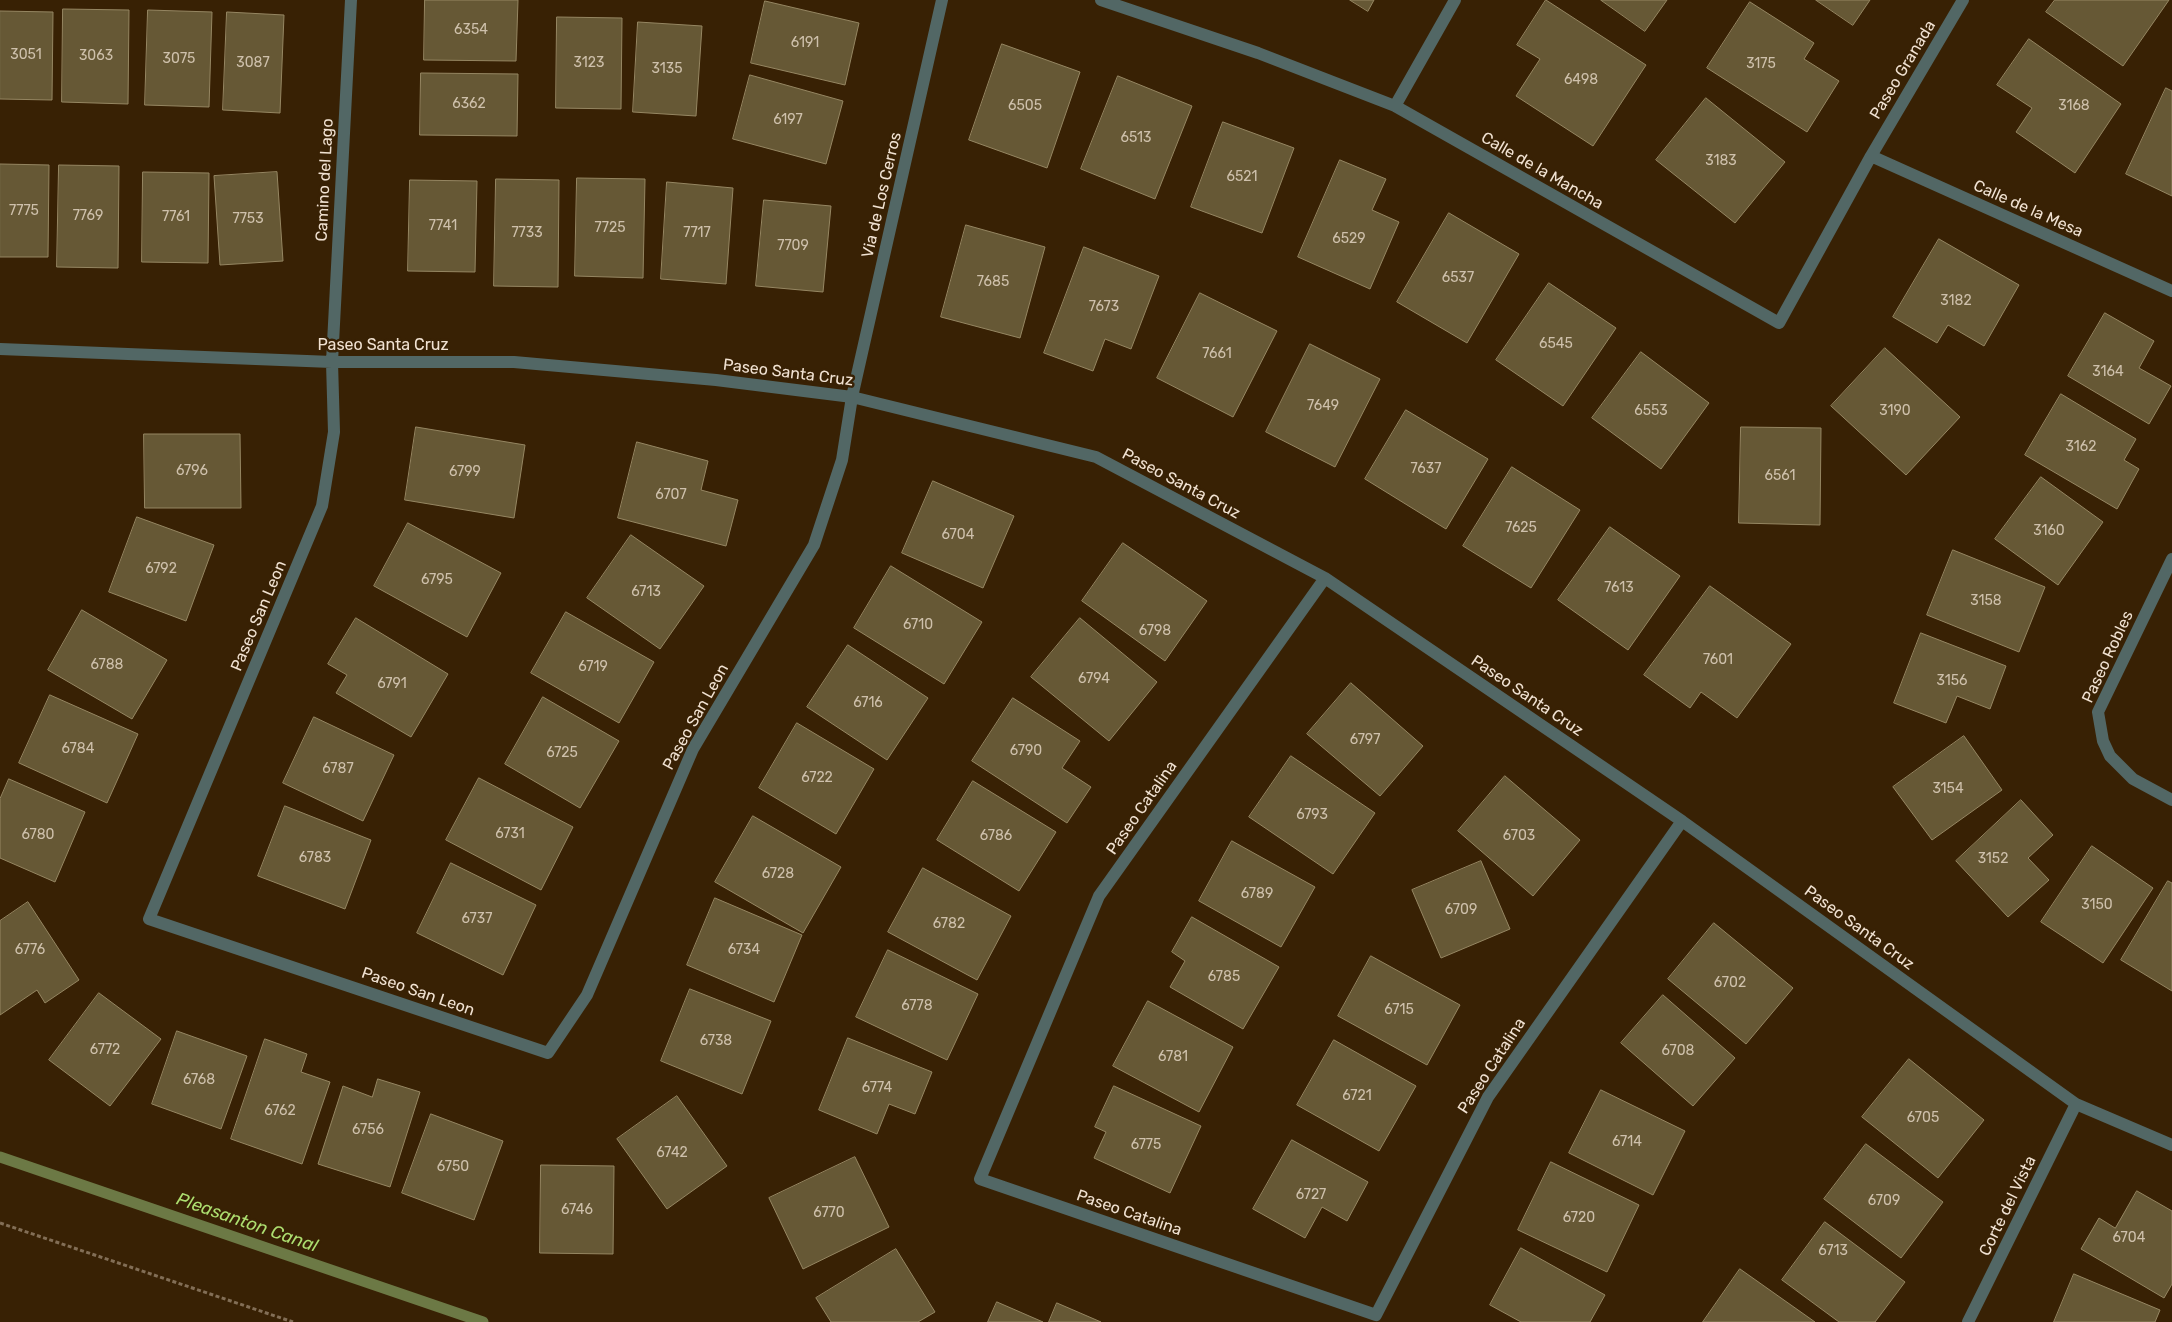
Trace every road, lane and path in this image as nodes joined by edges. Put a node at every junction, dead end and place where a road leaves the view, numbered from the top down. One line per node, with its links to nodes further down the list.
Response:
1 (351, 0): 10 (street, Camino del Lago)
2 (942, 0): 11 (street, Via de Los Cerros)
3 (1102, 0): 6 (street, Calle de la Mancha)
4 (1454, 0): 6 (street)
5 (1963, 0): 7 (street, Paseo Granada)
6 (1395, 106): 7 (street, Calle de la Mancha)
7 (1871, 156): 8 (street, Calle de la Mesa)
8 (2172, 291)
9 (0, 350): 10 (street, Paseo Santa Cruz)
10 (332, 362): 11 (street, Paseo Santa Cruz); 11 (street, Paseo San Leon)
11 (852, 397): 13 (street, Paseo Santa Cruz)
12 (2172, 559): 14 (street, Paseo Robles)
13 (1326, 578): 15 (street, Paseo Santa Cruz); 15 (street, Paseo Catalina)
14 (2172, 800)
15 (1682, 821): 16 (street, Paseo Santa Cruz)
16 (2076, 1104): 17 (street, Paseo Santa Cruz); 20 (street, Corte del Vista)
17 (2172, 1145)
18 (0, 1223): 19 (path)
19 (293, 1322)
20 (1968, 1322)

